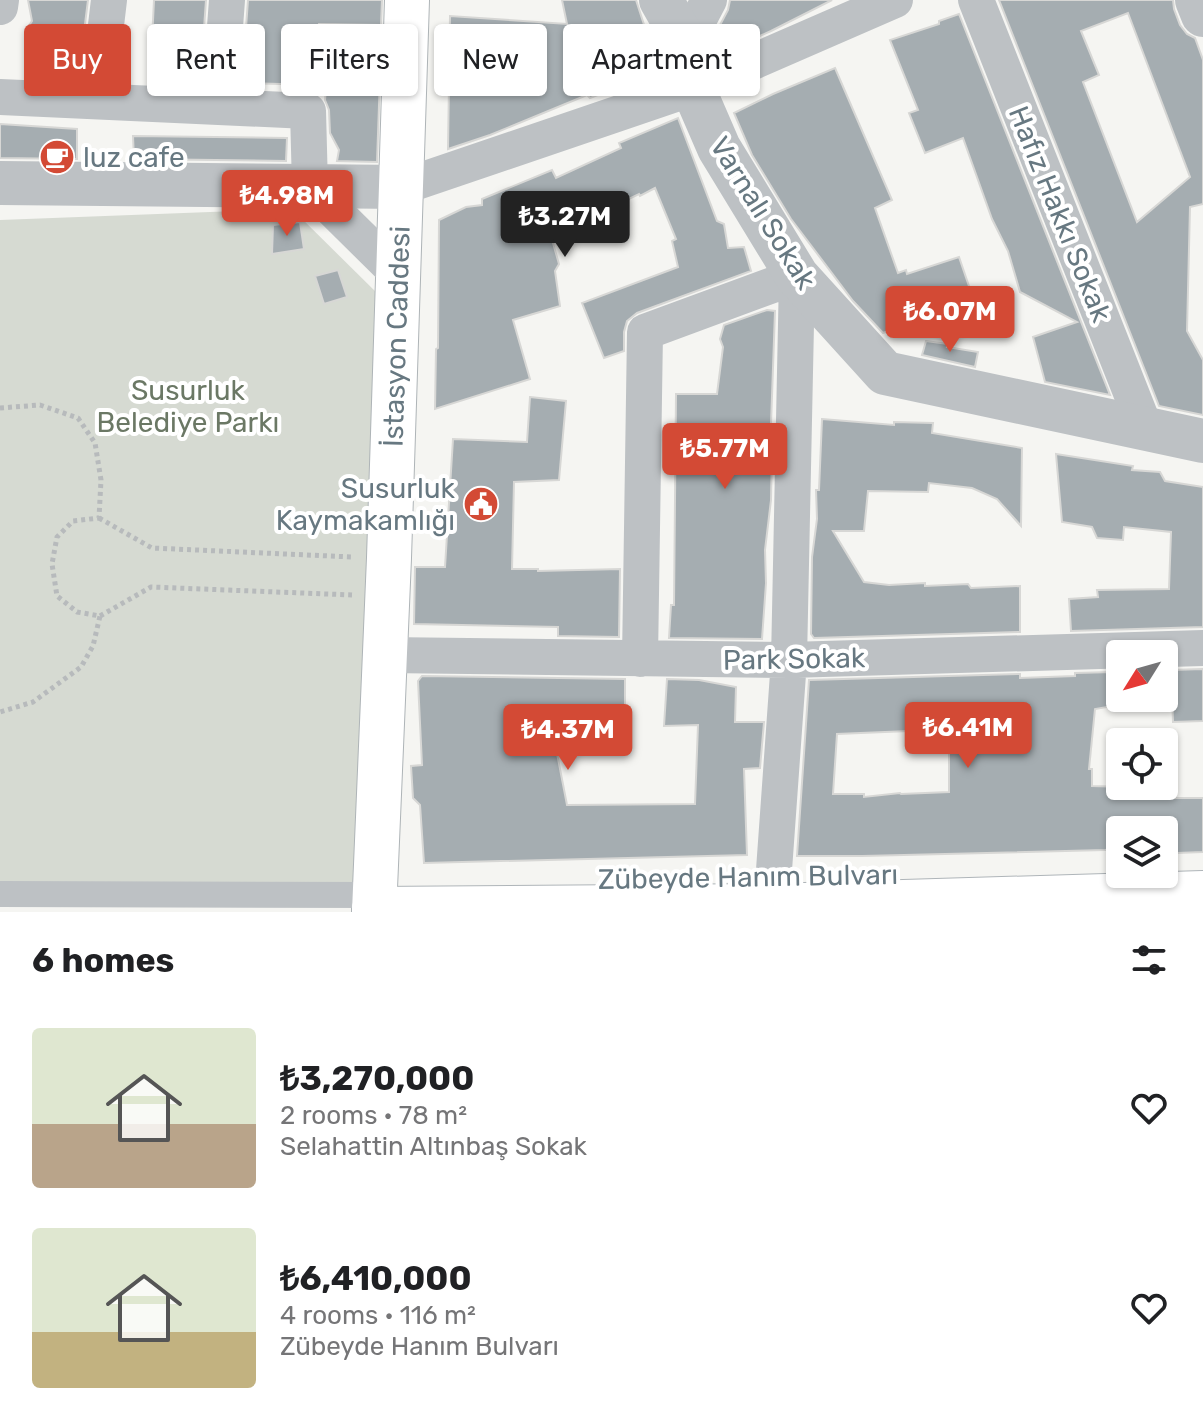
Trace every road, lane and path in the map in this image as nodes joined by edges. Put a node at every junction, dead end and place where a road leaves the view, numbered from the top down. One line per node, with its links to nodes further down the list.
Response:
1 (1, 0): 10 (street)
2 (109, 0): 18 (street)
3 (227, 0): 19 (street)
4 (407, 0): 22 (main road, İstasyon Caddesi)
5 (661, 0): 12 (street, Varnalı Sokak)
6 (709, 0): 13 (street)
7 (895, 0): 14 (street)
8 (976, 0): 26 (street, Hafız Hakkı Sokak)
9 (1197, 0): 11 (street)
10 (0, 7)
11 (1203, 15)
12 (675, 24)
13 (696, 24)
14 (760, 59)
15 (669, 96): 22 (street)
16 (696, 96): 24 (street, Varnalı Sokak)
17 (0, 97): 18 (street)
18 (97, 101): 19 (street)
19 (219, 107): 21 (street)
20 (0, 183): 21 (street)
21 (310, 187): 22 (street); 23 (street)
22 (402, 187): 23 (main road, İstasyon Caddesi)
23 (398, 274): 29 (main road, İstasyon Caddesi)
24 (797, 276): 26 (street, Varnalı Sokak); 33 (street); 34 (street)
25 (0, 408): 28 (path)
26 (1145, 428): 27 (street, Varnalı Sokak)
27 (1203, 441)
28 (99, 518): 29 (path); 30 (path)
29 (388, 577): 30 (path); 32 (main road, İstasyon Caddesi)
30 (100, 616): 35 (path)
31 (1203, 648): 34 (street, Park Sokak)
32 (385, 655): 33 (street, Park Sokak); 40 (main road, İstasyon Caddesi)
33 (640, 659): 34 (street, Park Sokak)
34 (789, 660): 39 (street)
35 (0, 712)
36 (1106, 871): 39 (main road, Zübeyde Hanım Bulvarı)
37 (1189, 887): 39 (main road)
38 (0, 894): 40 (street)
39 (772, 898): 40 (main road)
40 (375, 900)

